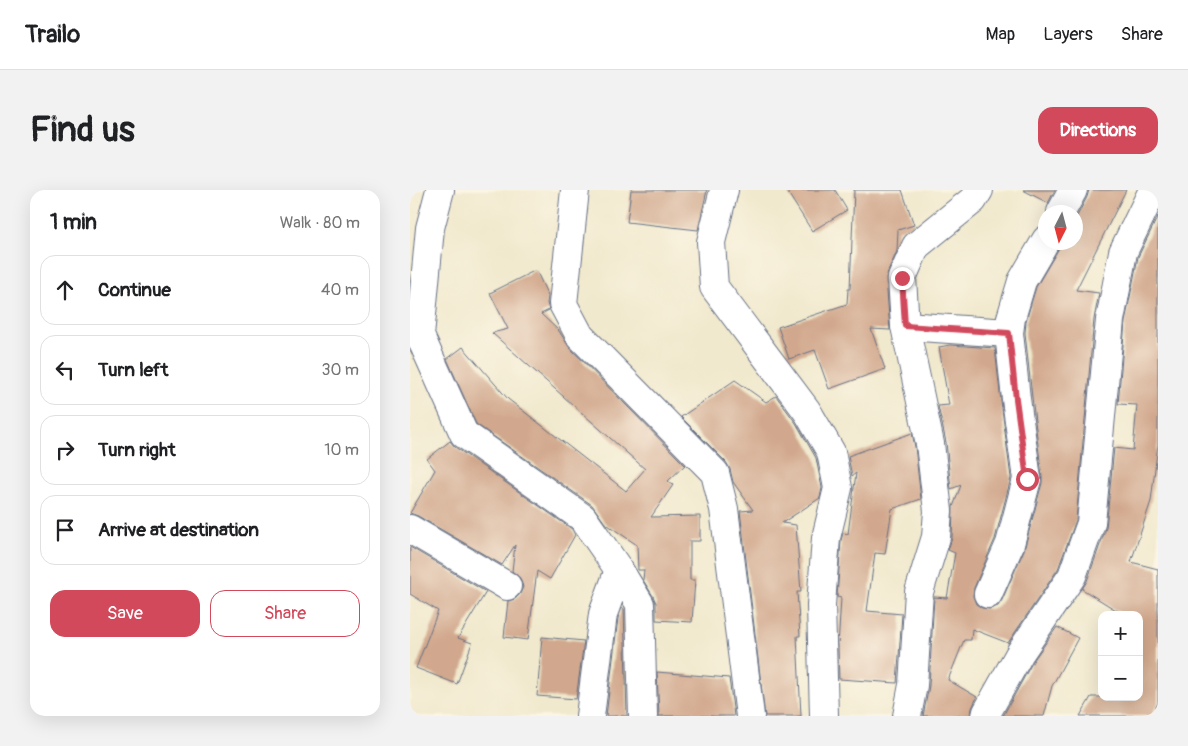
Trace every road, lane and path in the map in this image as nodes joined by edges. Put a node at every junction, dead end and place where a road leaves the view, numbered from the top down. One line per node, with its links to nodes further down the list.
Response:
1 (575, 190): 17 (street)
2 (724, 190): 18 (street)
3 (980, 190): 9 (street)
4 (1073, 190): 6 (street)
5 (1154, 190): 20 (street)
6 (1065, 205)
7 (428, 209): 12 (street)
8 (1040, 250): 10 (street)
9 (905, 326): 10 (street); 19 (street)
10 (1009, 333): 14 (street)
11 (410, 528): 13 (street)
12 (619, 570): 15 (street); 16 (street)
13 (507, 586)
14 (988, 594)
15 (590, 716)
16 (643, 716)
17 (750, 716)
18 (824, 716)
19 (907, 716)
20 (986, 716)

